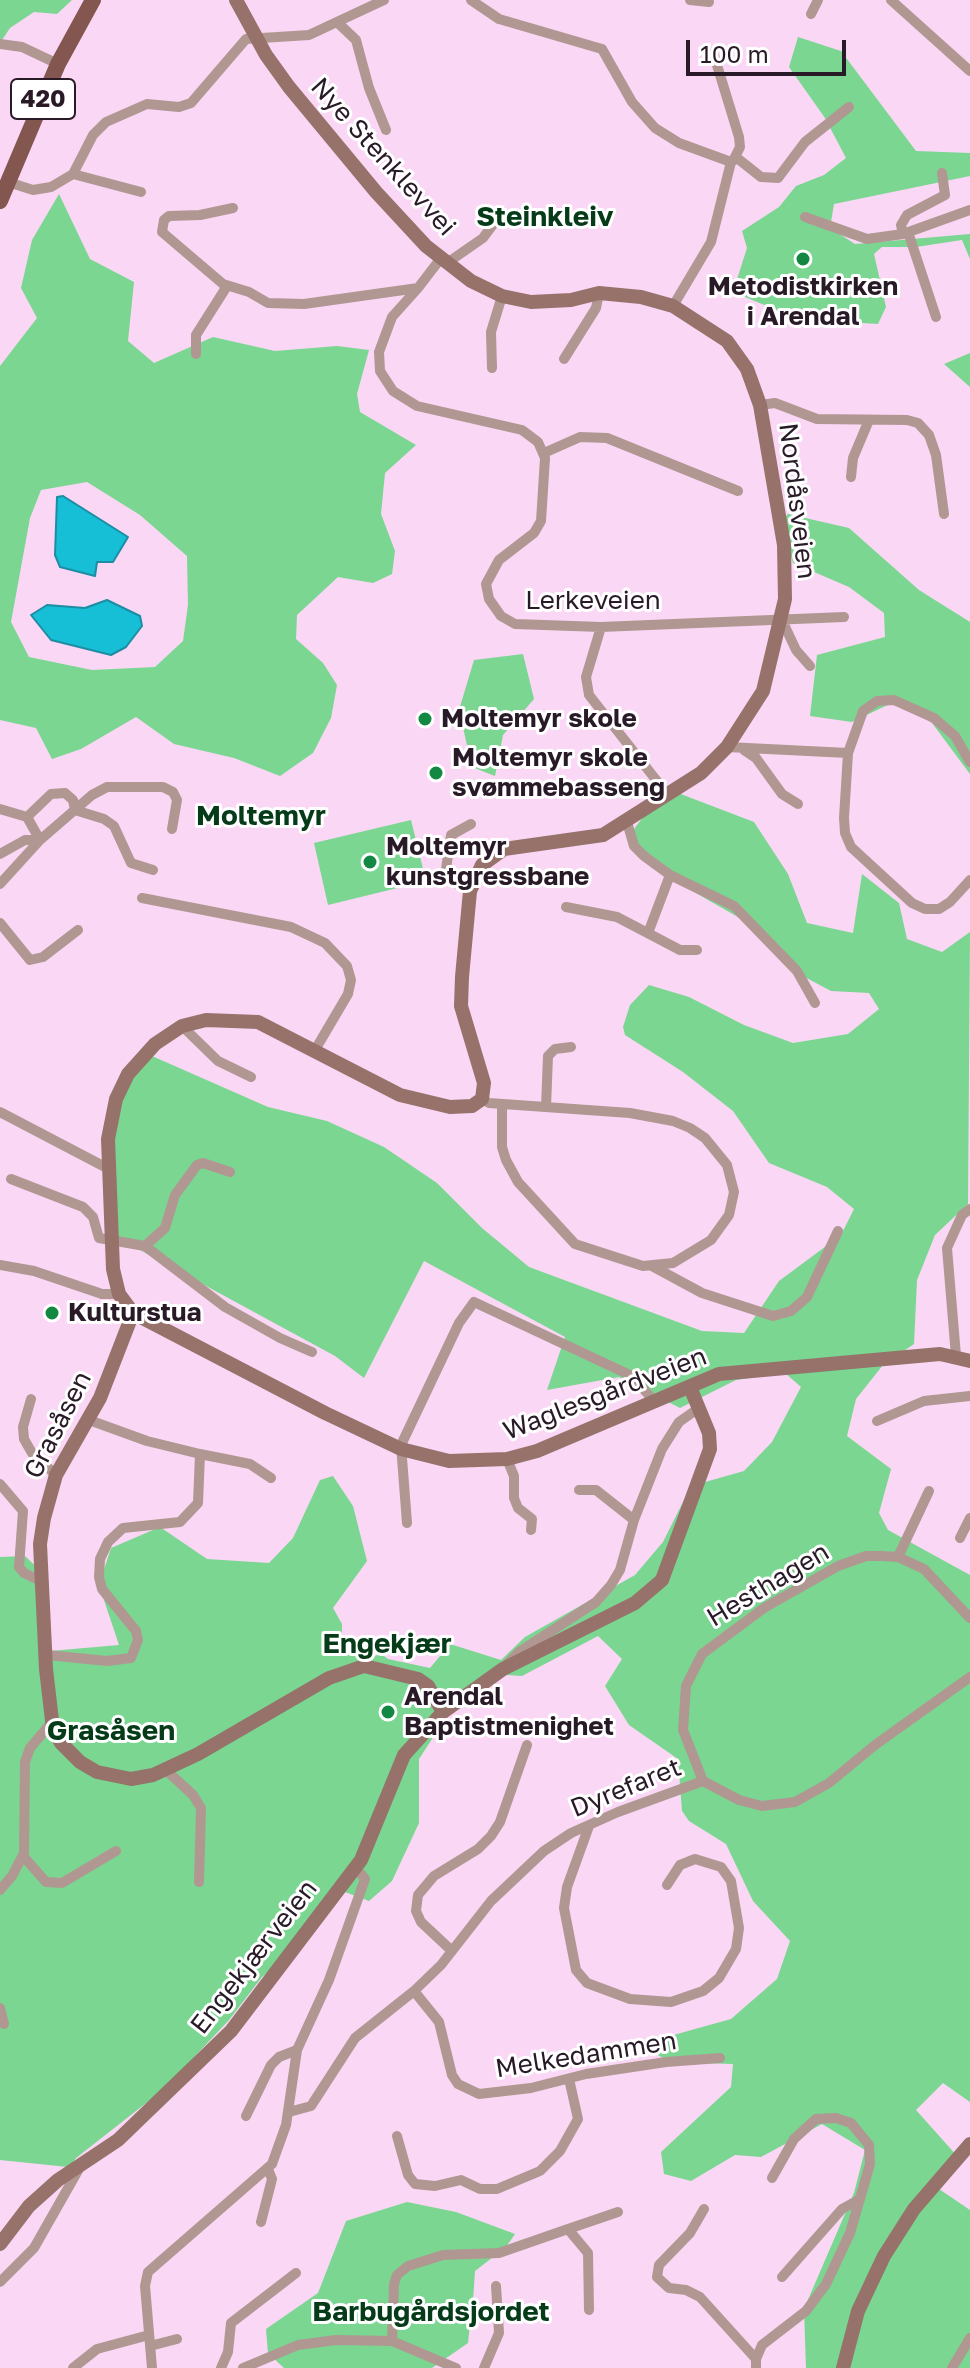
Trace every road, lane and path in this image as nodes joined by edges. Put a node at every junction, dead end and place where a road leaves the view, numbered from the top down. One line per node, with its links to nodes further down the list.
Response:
1 (93, 0): 14 (main road, 420)
2 (236, 0): 11 (main road, Nye Stenklevvei)
3 (384, 0): 10 (street)
4 (471, 0): 18 (street)
5 (690, 0): 8 (street)
6 (818, 0): 9 (street)
7 (891, 0): 15 (street)
8 (709, 2)
9 (811, 14)
10 (337, 22): 11 (street); 17 (street)
11 (256, 39): 20 (street); 29 (main road, Nye Stenklevvei)
12 (0, 44): 14 (street)
13 (713, 52): 18 (street)
14 (58, 64): 21 (main road, 420)
15 (970, 71)
16 (849, 107): 18 (street)
17 (386, 130)
18 (734, 160): 34 (street)
19 (942, 173): 28 (street)
20 (73, 174): 21 (street); 22 (street)
21 (8, 182): 23 (main road, 420)
22 (141, 192)
23 (0, 201)
24 (233, 208): 30 (street)
25 (970, 210): 28 (street)
26 (805, 217): 28 (street)
27 (497, 219): 29 (street)
28 (905, 233): 35 (street)
29 (444, 260): 31 (street); 33 (main road, Nye Stenklevvei)
30 (227, 286): 31 (street); 36 (street)
31 (418, 288): 41 (street)
32 (599, 293): 33 (main road, Nye Stenklevvei); 34 (main road, Nye Stenklevvei); 37 (street)
33 (502, 296): 38 (street)
34 (673, 306): 39 (main road, Nordåsveien)
35 (936, 317)
36 (196, 354)
37 (564, 359)
38 (492, 368)
39 (760, 405): 40 (street); 46 (main road, Nordåsveien)
40 (869, 420): 42 (street); 44 (street)
41 (544, 453): 43 (street); 47 (street, Lerkeveien)
42 (851, 477)
43 (738, 491)
44 (944, 514)
45 (844, 617): 46 (street, Lerkeveien)
46 (782, 620): 47 (street, Lerkeveien); 48 (street); 49 (main road, Nordåsveien)
47 (601, 627): 52 (street)
48 (810, 666)
49 (735, 748): 50 (street); 52 (main road, Nordåsveien); 53 (street)
50 (848, 753): 51 (street); 64 (street)
51 (970, 762)
52 (668, 795): 57 (main road, Nordåsveien)
53 (798, 804)
54 (0, 809): 56 (street)
55 (75, 810): 56 (street); 59 (street); 60 (street); 62 (street)
56 (27, 817): 60 (street)
57 (627, 822): 63 (street); 66 (main road, Nordåsveien)
58 (471, 824): 66 (street)
59 (172, 829)
60 (40, 840): 61 (street); 65 (street)
61 (0, 854)
62 (153, 870)
63 (670, 875): 71 (street); 73 (street)
64 (970, 880)
65 (0, 884)
66 (470, 891): 78 (main road)
67 (142, 898): 76 (street)
68 (566, 907): 71 (street)
69 (0, 923): 70 (street)
70 (78, 930)
71 (648, 933): 72 (street)
72 (697, 950)
73 (815, 1003)
74 (182, 1026): 76 (main road); 77 (street); 82 (main road, Waglesgårdveien)
75 (571, 1047): 80 (street)
76 (315, 1050): 78 (main road)
77 (251, 1077)
78 (482, 1099): 79 (street)
79 (502, 1104): 80 (street); 91 (street)
80 (546, 1107): 91 (street)
81 (0, 1112): 82 (street)
82 (107, 1168): 88 (main road, Waglesgårdveien)
83 (230, 1172): 89 (street)
84 (11, 1179): 88 (street)
85 (970, 1202): 86 (street)
86 (966, 1212): 95 (street)
87 (838, 1231): 91 (street)
88 (113, 1243): 89 (street); 92 (main road, Waglesgårdveien)
89 (145, 1246): 94 (street)
90 (0, 1265): 92 (street)
91 (652, 1266)
92 (119, 1294): 93 (main road, Waglesgårdveien)
93 (133, 1313): 101 (main road, Grasåsen); 103 (main road, Waglesgårdveien)
94 (312, 1352)
95 (963, 1358): 96 (main road, Waglesgårdveien)
96 (690, 1387): 99 (main road, Waglesgårdveien); 100 (main road, Engekjærveien)
97 (970, 1396): 102 (street)
98 (31, 1399): 106 (street)
99 (654, 1401): 103 (street); 105 (main road, Waglesgårdveien)
100 (699, 1408): 112 (street, Waglesgårdveien); 121 (main road, Engekjærveien)
101 (89, 1420): 104 (street); 106 (main road, Grasåsen)
102 (877, 1421)
103 (401, 1449): 105 (main road, Waglesgårdveien); 113 (street)
104 (200, 1454): 107 (street); 120 (street)
105 (507, 1459): 114 (street)
106 (56, 1475): 118 (main road, Grasåsen)
107 (271, 1478)
108 (0, 1484): 118 (street)
109 (579, 1490): 112 (street)
110 (929, 1491): 116 (street)
111 (970, 1518): 115 (street)
112 (634, 1520): 117 (street, Waglesgårdveien)
113 (407, 1523)
114 (531, 1530)
115 (960, 1538)
116 (898, 1557): 119 (street); 127 (street, Hesthagen)
117 (623, 1561): 121 (street, Engekjærveien)
118 (41, 1581): 120 (main road, Grasåsen)
119 (970, 1618)
120 (47, 1655): 124 (main road, Grasåsen)
121 (503, 1669): 123 (main road, Engekjærveien)
122 (970, 1677): 127 (street, Dyrefaret)
123 (443, 1712): 126 (main road, Grasåsen); 131 (main road, Engekjærveien)
124 (52, 1722): 126 (main road, Grasåsen); 130 (street)
125 (527, 1745): 135 (street)
126 (166, 1770): 132 (street)
127 (703, 1781): 128 (street, Dyrefaret)
128 (589, 1826): 133 (street); 135 (street, Dyrefaret)
129 (116, 1851): 130 (street)
130 (23, 1856): 134 (street)
131 (356, 1868): 139 (street); 146 (main road, Engekjærveien)
132 (199, 1882)
133 (667, 1885)
134 (0, 1890)
135 (452, 1951): 136 (street, Dyrefaret)
136 (414, 1991): 141 (street, Melkedammen); 142 (street)
137 (0, 2008): 138 (street)
138 (4, 2024)
139 (297, 2050): 142 (street); 143 (street)
140 (720, 2058): 141 (street, Melkedammen)
141 (569, 2079): 144 (street)
142 (289, 2112): 147 (street)
143 (246, 2116)
144 (397, 2136)
145 (970, 2144): 171 (main road)
146 (81, 2165): 154 (main road, Engekjærveien); 157 (street)
147 (268, 2169): 152 (street); 162 (street)
148 (772, 2178): 149 (street)
149 (860, 2199): 156 (street); 164 (street)
150 (704, 2209): 164 (street)
151 (618, 2212): 153 (street)
152 (261, 2222)
153 (568, 2229): 159 (street); 163 (street)
154 (0, 2244)
155 (296, 2273): 167 (street)
156 (782, 2277)
157 (0, 2282)
158 (496, 2286): 170 (street)
159 (589, 2310)
160 (970, 2338): 172 (street)
161 (177, 2339): 162 (street)
162 (150, 2340): 165 (street); 166 (street)
163 (392, 2341): 168 (street); 169 (street)
164 (756, 2363)
165 (73, 2368)
166 (152, 2368)
167 (221, 2368)
168 (243, 2368)
169 (456, 2368)
170 (484, 2368)
171 (843, 2368)
172 (952, 2368)

